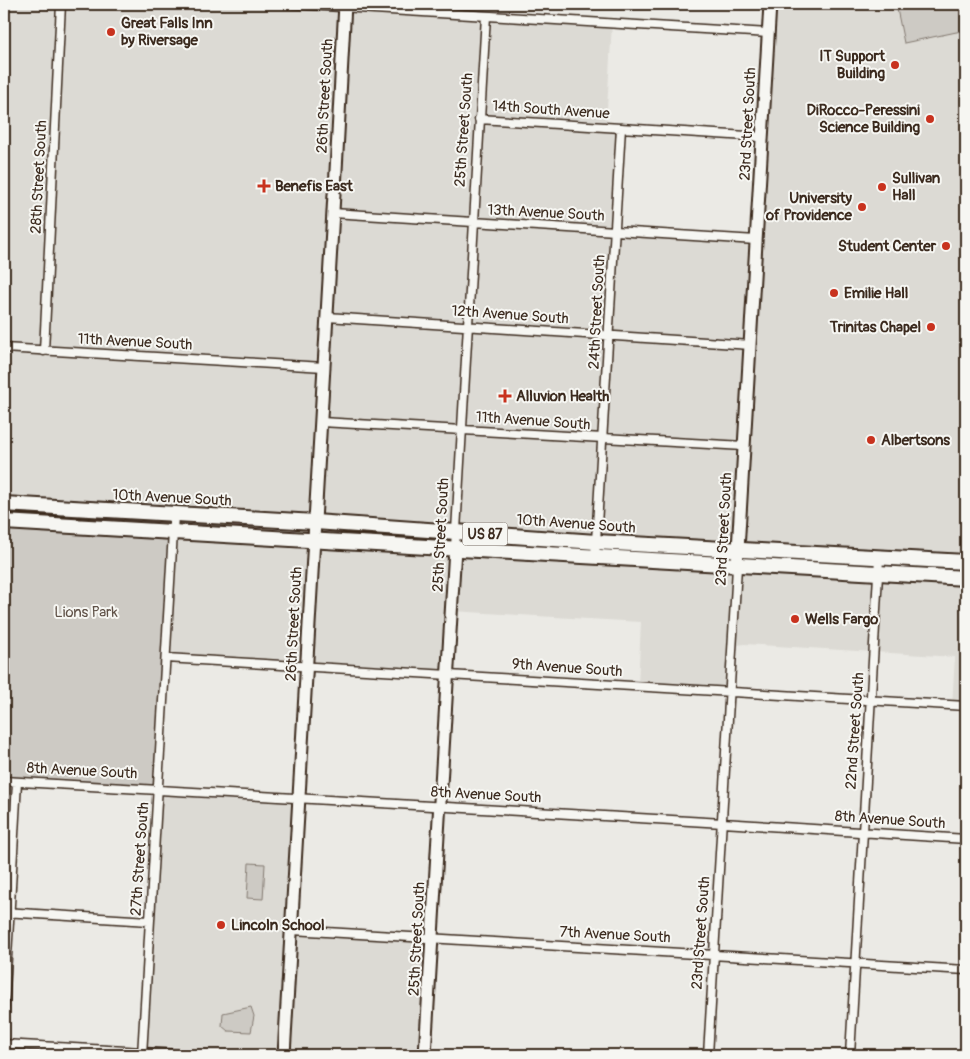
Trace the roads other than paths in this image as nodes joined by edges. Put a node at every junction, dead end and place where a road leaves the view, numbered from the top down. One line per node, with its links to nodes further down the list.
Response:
1 (61, 4): 19 (street, 28th Street South)
2 (292, 4): 4 (street)
3 (770, 4): 6 (street, 23rd Street South)
4 (345, 5): 5 (street); 10 (street, 26th Street South)
5 (486, 16): 6 (street); 7 (street, 25th Street South)
6 (769, 33): 9 (street, 23rd Street South)
7 (479, 120): 8 (street, 14th South Avenue); 11 (street, 25th Street South)
8 (621, 128): 9 (street, 14th South Avenue); 12 (street, 24th Street South)
9 (763, 137): 13 (street, 23rd Street South)
10 (333, 213): 11 (street, 13th Avenue South); 14 (street, 26th Street South)
11 (473, 222): 12 (street, 13th Avenue South); 15 (street, 25th Street South)
12 (615, 230): 13 (street, 13th Avenue South); 16 (street, 24th Street South)
13 (756, 240): 17 (street, 23rd Street South)
14 (327, 317): 15 (street, 12th Avenue South); 20 (street, 26th Street South)
15 (468, 326): 16 (street, 12th Avenue South); 22 (street, 25th Street South)
16 (609, 335): 17 (street, 12th Avenue South); 23 (street, 24th Street South)
17 (751, 345): 24 (street, 23rd Street South)
18 (4, 348): 19 (street, 11th Avenue South)
19 (44, 351): 20 (street, 11th Avenue South)
20 (324, 367): 21 (street, 26th Street South)
21 (321, 422): 22 (street, 11th Avenue South); 28 (street, 26th Street South)
22 (461, 430): 23 (street, 11th Avenue South); 30 (street, 25th Street South)
23 (603, 439): 24 (street, 11th Avenue South); 32 (street, 24th Street South)
24 (744, 446): 34 (street, 23rd Street South)
25 (4, 504): 26 (highway, 10th Avenue South / US 87)
26 (174, 515): 28 (highway, 10th Avenue South / US 87); 29 (street, 27th Street South)
27 (4, 522): 29 (highway, US 87)
28 (315, 522): 30 (highway, 10th Avenue South / US 87); 31 (street, 26th Street South)
29 (174, 531): 31 (highway, US 87); 41 (street, 27th Street South)
30 (455, 532): 32 (highway, 10th Avenue South / US 87); 33 (street, 25th Street South)
31 (314, 539): 33 (highway, US 87); 42 (street, 26th Street South)
32 (596, 542): 34 (highway, 10th Avenue South / US 87); 35 (street, 24th Street South)
33 (455, 548): 35 (highway, US 87); 43 (street, 25th Street South)
34 (738, 550): 36 (highway, 10th Avenue South / US 87); 38 (street, 23rd Street South)
35 (595, 558): 38 (highway, US 87)
36 (879, 558): 37 (highway, 10th Avenue South / US 87); 39 (street, 22nd Street South)
37 (966, 562)
38 (737, 567): 39 (highway, US 87); 44 (street, 23rd Street South)
39 (878, 574): 40 (highway, US 87); 45 (street, 22nd Street South)
40 (966, 578)
41 (166, 658): 42 (street, 9th Avenue South); 49 (street, 27th Street South)
42 (307, 666): 43 (street, 9th Avenue South); 50 (street, 26th Street South)
43 (448, 674): 44 (street, 9th Avenue South); 51 (street, 25th Street South)
44 (730, 691): 45 (street, 9th Avenue South); 52 (street, 23rd Street South)
45 (872, 701): 46 (street, 9th Avenue South); 53 (street, 22nd Street South)
46 (966, 706)
47 (4, 781): 48 (street, 8th Avenue South)
48 (17, 782): 49 (street, 8th Avenue South); 55 (street)
49 (159, 789): 50 (street, 8th Avenue South); 56 (street, 27th Street South)
50 (300, 798): 51 (street, 8th Avenue South); 57 (street, 26th Street South)
51 (440, 806): 52 (street, 8th Avenue South); 58 (street, 25th Street South)
52 (723, 823): 53 (street, 8th Avenue South); 59 (street, 23rd Street South)
53 (862, 832): 54 (street, 8th Avenue South); 60 (street, 22nd Street South)
54 (966, 839)
55 (7, 912): 56 (street); 62 (street)
56 (150, 921): 64 (street, 27th Street South)
57 (292, 930): 58 (street, 7th Avenue South); 66 (street, 26th Street South)
58 (432, 939): 59 (street, 7th Avenue South); 67 (street, 25th Street South)
59 (714, 954): 60 (street, 7th Avenue South); 68 (street, 23rd Street South)
60 (855, 964): 61 (street, 7th Avenue South); 69 (street, 22nd Street South)
61 (966, 970)
62 (4, 1009)
63 (4, 1044): 64 (street)
64 (142, 1054): 65 (street)
65 (195, 1055)
66 (284, 1055)
67 (425, 1055)
68 (708, 1055)
69 (850, 1055)

